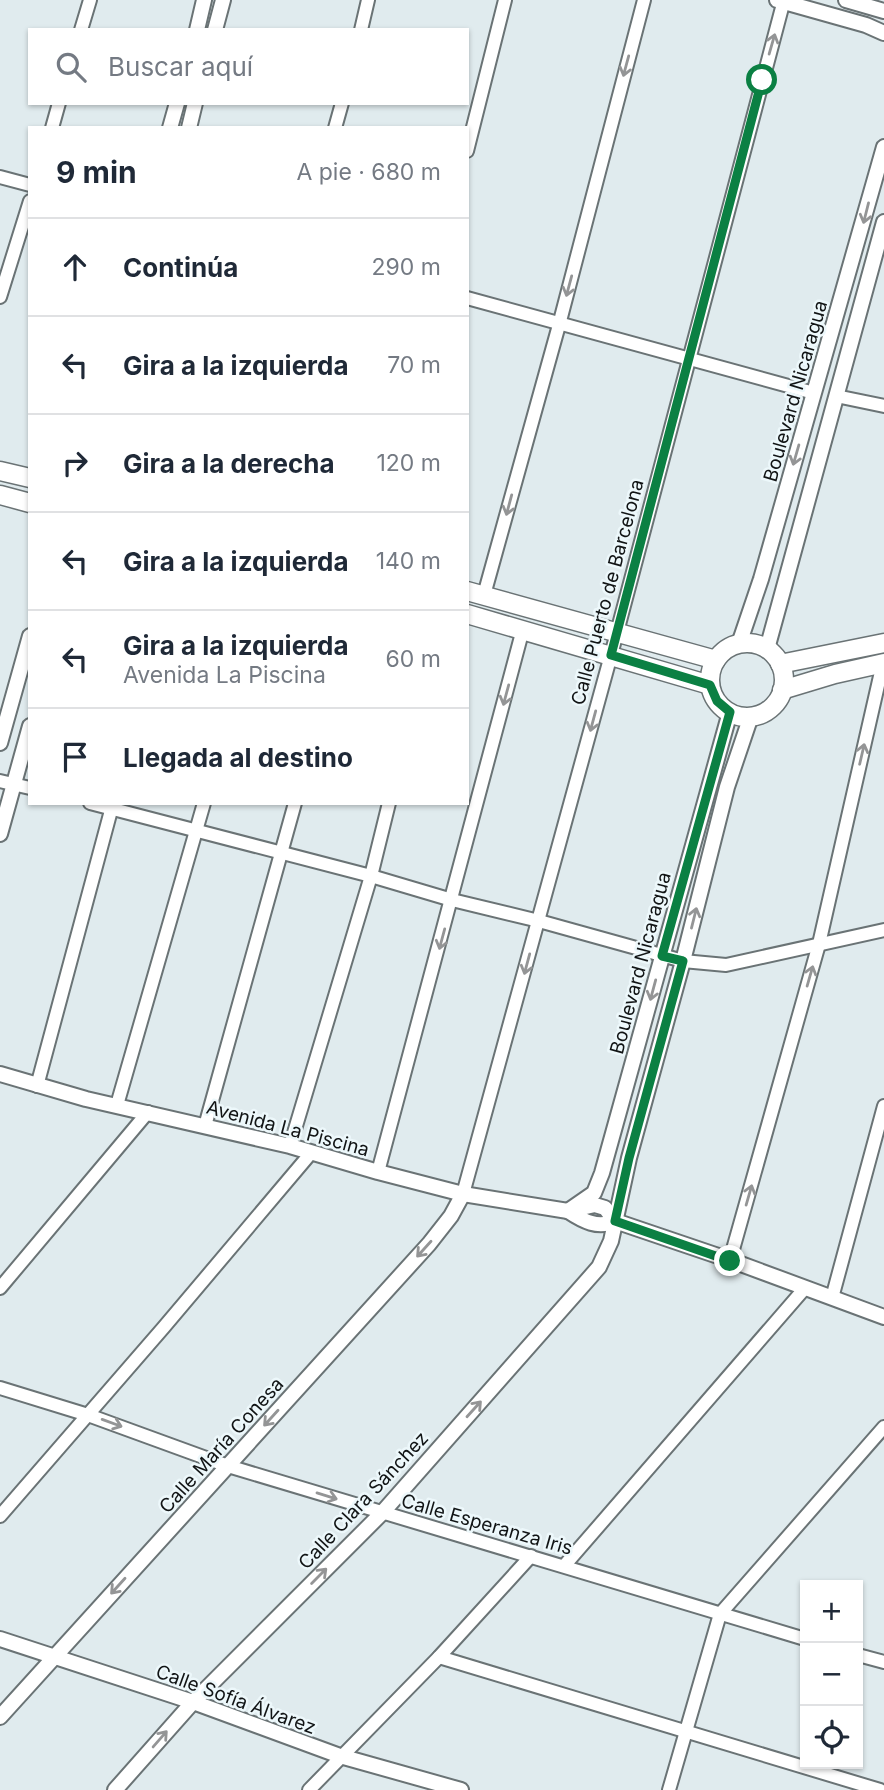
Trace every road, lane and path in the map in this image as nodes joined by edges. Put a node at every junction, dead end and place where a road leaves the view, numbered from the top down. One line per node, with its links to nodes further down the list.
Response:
1 (90, 0): 10 (street)
2 (204, 0): 11 (street)
3 (223, 0): 12 (street)
4 (368, 0): 13 (street)
5 (505, 0): 23 (street)
6 (644, 0): 31 (street, one-way to 31)
7 (846, 0): 9 (street)
8 (782, 1): 14 (street); 32 (street, Calle Puerto de Barcelona, one-way to 8)
9 (884, 10)
10 (82, 28)
11 (197, 28)
12 (216, 28)
13 (361, 28)
14 (884, 33)
15 (58, 105): 19 (street)
16 (176, 105): 20 (street)
17 (195, 105): 21 (street)
18 (341, 105): 22 (street)
19 (53, 126)
20 (171, 126)
21 (189, 126)
22 (336, 126)
23 (469, 143)
24 (884, 147): 33 (street, Boulevard Nicaragua, one-way to 33)
25 (0, 177): 26 (street)
26 (28, 184)
27 (28, 207): 29 (street)
28 (884, 222): 34 (street, Boulevard Nicaragua)
29 (0, 298)
30 (469, 299): 31 (street)
31 (559, 325): 32 (street); 40 (street, one-way to 40)
32 (690, 359): 33 (street); 43 (street, Calle Puerto de Barcelona)
33 (814, 393): 46 (street, Boulevard Nicaragua, one-way to 46)
34 (836, 397): 35 (street); 47 (street, Boulevard Nicaragua)
35 (884, 406)
36 (0, 471): 37 (main road)
37 (28, 478)
38 (0, 495): 39 (main road)
39 (28, 502)
40 (476, 593): 43 (main road)
41 (469, 615): 42 (main road)
42 (523, 629): 48 (main road); 68 (street, one-way to 68)
43 (617, 632): 48 (street, Calle Puerto de Barcelona); 49 (main road)
44 (28, 643): 57 (street)
45 (884, 643): 51 (main road)
46 (739, 644): 47 (main road); 49 (main road)
47 (767, 649): 51 (main road)
48 (611, 655): 52 (main road); 69 (street, Calle Puerto de Barcelona, one-way to 69)
49 (716, 660): 52 (main road)
50 (884, 663): 53 (main road); 71 (street, one-way to 50)
51 (780, 664): 53 (main road)
52 (710, 685): 54 (main road)
53 (782, 690): 55 (main road)
54 (730, 712): 55 (main road); 72 (street, Boulevard Nicaragua)
55 (751, 716): 73 (street, Boulevard Nicaragua, one-way to 55)
56 (28, 731): 58 (street)
57 (0, 743)
58 (7, 783): 59 (street); 65 (street)
59 (28, 788)
60 (204, 805): 64 (street)
61 (294, 805): 66 (street)
62 (389, 805): 67 (street)
63 (112, 806): 64 (street); 75 (street)
64 (197, 831): 66 (street); 76 (street)
65 (0, 834)
66 (282, 853): 67 (street); 79 (street)
67 (371, 876): 68 (street); 80 (street)
68 (452, 900): 69 (street); 82 (street, one-way to 82)
69 (538, 921): 72 (street); 83 (street, Calle Puerto de Barcelona, one-way to 83)
70 (884, 930): 71 (street)
71 (819, 944): 73 (street); 86 (street, one-way to 71)
72 (662, 956): 73 (street); 84 (street, Boulevard Nicaragua, one-way to 84)
73 (683, 961): 85 (street, Boulevard Nicaragua)
74 (0, 1074): 75 (street, Avenida La Piscina)
75 (37, 1086): 76 (street, Avenida La Piscina)
76 (117, 1105): 78 (street, Avenida La Piscina)
77 (884, 1105): 89 (street)
78 (148, 1112): 79 (street, Avenida La Piscina); 87 (street)
79 (205, 1126): 80 (street, Avenida La Piscina)
80 (290, 1146): 81 (street, Avenida La Piscina)
81 (311, 1153): 82 (street, Avenida La Piscina); 92 (street)
82 (378, 1172): 83 (street, Avenida La Piscina)
83 (463, 1194): 84 (street, Avenida La Piscina); 94 (street, Calle María Conesa, one-way to 94)
84 (568, 1211): 85 (street, Avenida La Piscina)
85 (615, 1221): 86 (street, Avenida La Piscina); 95 (street, Calle Clara Sánchez, one-way to 85)
86 (730, 1261): 88 (street, Avenida La Piscina)
87 (0, 1288)
88 (805, 1289): 89 (street, Avenida La Piscina); 98 (street)
89 (832, 1298): 90 (street, Avenida La Piscina)
90 (884, 1317)
91 (0, 1388): 92 (street, Calle Esperanza Iris)
92 (88, 1415): 94 (street, Calle Esperanza Iris, one-way to 94); 96 (street)
93 (884, 1427): 99 (street)
94 (228, 1466): 95 (street, Calle Esperanza Iris, one-way to 95); 103 (street, Calle María Conesa, one-way to 103)
95 (382, 1513): 97 (street, Calle Esperanza Iris); 106 (street, Calle Clara Sánchez, one-way to 95)
96 (0, 1516)
97 (531, 1556): 98 (street, Calle Esperanza Iris); 104 (street)
98 (564, 1566): 99 (street, Calle Esperanza Iris)
99 (720, 1614): 100 (street, Calle Esperanza Iris); 108 (street)
100 (800, 1638)
101 (0, 1639): 103 (street, Calle Sofía Álvarez)
102 (863, 1656): 105 (street)
103 (54, 1657): 106 (street, Calle Sofía Álvarez); 107 (street, Calle María Conesa)
104 (439, 1657): 108 (street); 109 (street)
105 (881, 1658)
106 (192, 1702): 109 (street, Calle Sofía Álvarez); 110 (street, Calle Clara Sánchez, one-way to 106)
107 (0, 1717)
108 (687, 1733): 113 (street); 114 (street)
109 (340, 1756): 111 (street); 112 (street, Calle Sofía Álvarez)
110 (115, 1790)
111 (309, 1790)
112 (461, 1790)
113 (669, 1790)
114 (880, 1790)

